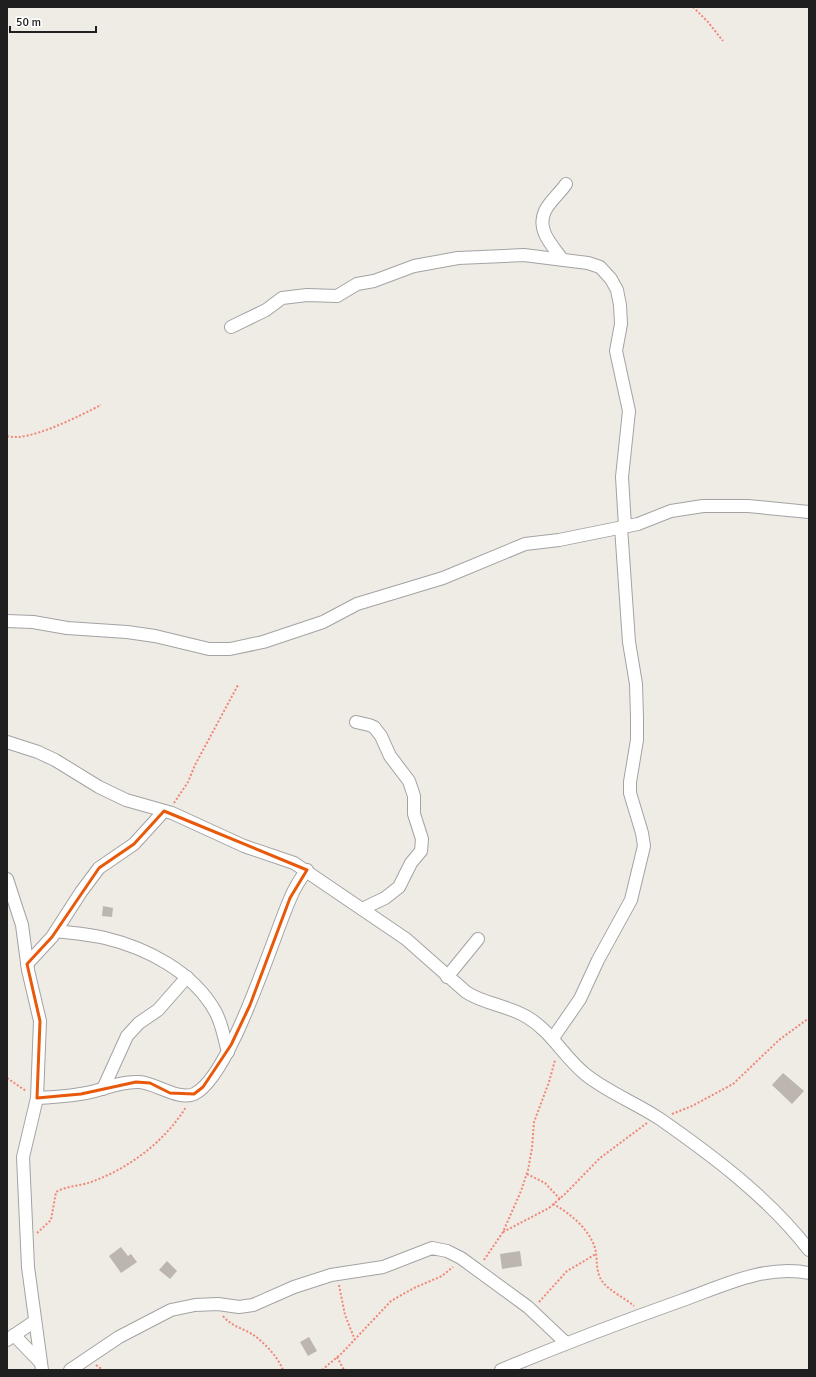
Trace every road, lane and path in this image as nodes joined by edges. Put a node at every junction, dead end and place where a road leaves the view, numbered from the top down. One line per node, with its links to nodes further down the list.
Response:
1 (693, 7): 2 (path)
2 (723, 41)
3 (566, 184): 4 (street)
4 (562, 259): 5 (street); 9 (street)
5 (231, 327)
6 (101, 405): 7 (path)
7 (7, 436)
8 (809, 512): 9 (street)
9 (623, 527): 10 (street); 24 (street)
10 (7, 621)
11 (238, 685): 14 (path)
12 (356, 722): 17 (street)
13 (7, 742): 14 (street)
14 (165, 811): 15 (street); 18 (street)
15 (306, 870): 17 (street); 25 (street)
16 (7, 879): 20 (street)
17 (362, 909): 22 (street)
18 (56, 931): 20 (street); 21 (street)
19 (478, 939): 22 (street)
20 (27, 964): 29 (street)
21 (187, 977): 25 (street); 27 (street)
22 (447, 977): 24 (street)
23 (809, 1018): 30 (path)
24 (556, 1042): 30 (street); 31 (path)
25 (228, 1052): 28 (street)
26 (7, 1078): 29 (path)
27 (103, 1089): 28 (street); 29 (street)
28 (194, 1094): 35 (path)
29 (38, 1098): 35 (street)
30 (658, 1119): 32 (path); 36 (street)
31 (527, 1174): 32 (path); 34 (path)
32 (560, 1198): 33 (path)
33 (553, 1204): 34 (path); 37 (path)
34 (503, 1232): 39 (path)
35 (26, 1240): 45 (street)
36 (809, 1250)
37 (596, 1254): 43 (path); 44 (path)
38 (461, 1258): 39 (street); 41 (street); 47 (path)
39 (477, 1269): 43 (street)
40 (809, 1273): 44 (street)
41 (337, 1274): 42 (street); 47 (path)
42 (218, 1304): 51 (street); 52 (path)
43 (531, 1309): 48 (street)
44 (643, 1314): 48 (street)
45 (35, 1321): 46 (street); 50 (street)
46 (10, 1338): 50 (street)
47 (355, 1340): 49 (path)
48 (566, 1343): 55 (street)
49 (337, 1357): 53 (path); 54 (path)
50 (41, 1366)
51 (70, 1370)
52 (283, 1370)
53 (322, 1370)
54 (344, 1370)
55 (501, 1370)

